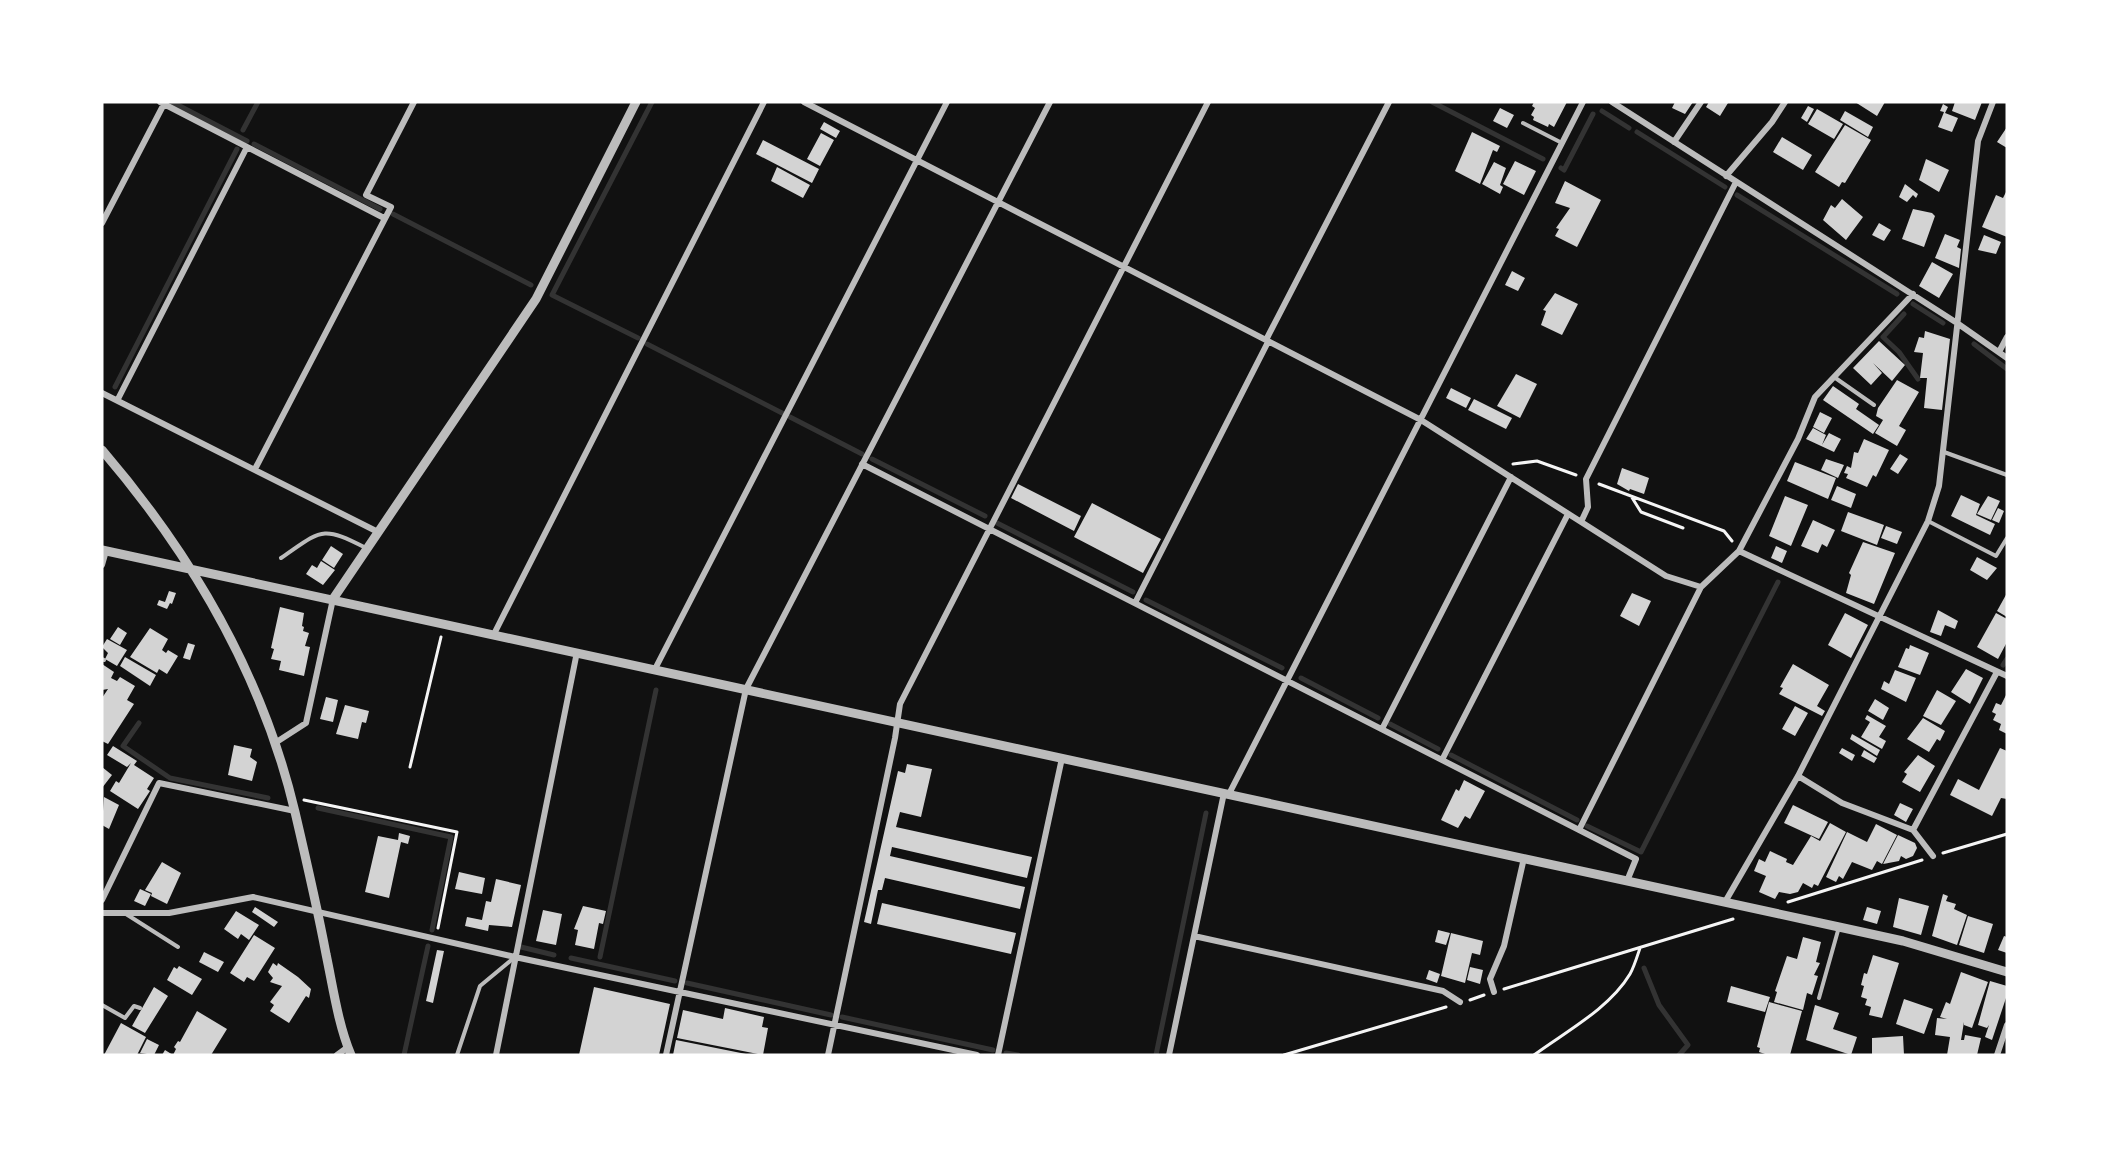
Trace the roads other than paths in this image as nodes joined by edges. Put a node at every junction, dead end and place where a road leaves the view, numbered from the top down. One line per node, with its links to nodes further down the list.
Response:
1 (414, 102): 23 (street)
2 (636, 102): 47 (street)
3 (764, 102): 59 (street)
4 (804, 102): 19 (street)
5 (946, 102): 19 (street)
6 (1050, 102): 22 (street)
7 (1208, 102): 25 (street)
8 (1389, 102): 29 (street)
9 (1583, 102): 17 (street)
10 (1612, 102): 16 (street)
11 (1701, 102): 16 (street)
12 (1785, 102): 20 (street)
13 (1993, 102): 27 (street)
14 (163, 103): 18 (street); 24 (street)
15 (1523, 123): 17 (lane)
16 (1674, 142): 20 (street)
17 (1562, 143): 36 (street)
18 (247, 147): 23 (street); 34 (street)
19 (916, 160): 22 (street); 61 (street)
20 (1726, 176): 21 (street)
21 (1736, 182): 26 (street); 45 (street)
22 (998, 202): 25 (street); 39 (street)
23 (384, 218): 40 (street)
24 (102, 223)
25 (1123, 267): 29 (street); 46 (street)
26 (1913, 294): 27 (street); 32 (street)
27 (1958, 323): 30 (street); 38 (street)
28 (2007, 337): 30 (street)
29 (1267, 341): 36 (street); 57 (street)
30 (1998, 352): 31 (street)
31 (2007, 358)
32 (1834, 377): 35 (lane); 51 (street)
33 (102, 393): 34 (street)
34 (118, 399): 40 (street)
35 (1874, 405)
36 (1421, 420): 42 (street); 64 (street)
37 (102, 450): 54 (street)
38 (1943, 452): 41 (lane); 44 (street)
39 (862, 464): 46 (street); 65 (street)
40 (255, 469): 47 (street)
41 (2007, 475)
42 (1511, 477): 43 (street); 67 (street)
43 (1568, 514): 45 (street); 70 (street)
44 (1928, 521): 48 (lane); 58 (street)
45 (1581, 522): 55 (street)
46 (989, 528): 57 (street); 66 (street)
47 (378, 532): 49 (street)
48 (2007, 538)
49 (367, 549): 52 (lane); 56 (street)
50 (104, 550): 53 (street); 54 (street)
51 (1739, 550): 55 (street); 58 (street)
52 (281, 558)
53 (102, 565)
54 (190, 568): 56 (street); 68 (street)
55 (1701, 587): 74 (street)
56 (333, 599): 59 (street); 68 (street)
57 (1135, 603): 64 (street)
58 (1880, 616): 62 (street); 71 (street)
59 (494, 634): 60 (street)
60 (577, 652): 61 (street); 87 (street)
61 (655, 669): 65 (street)
62 (1997, 672): 63 (street); 75 (street)
63 (2007, 676)
64 (1287, 680): 67 (street); 72 (street)
65 (746, 689): 66 (street); 89 (street)
66 (897, 722): 69 (street); 95 (street)
67 (1382, 729): 70 (street)
68 (275, 743): 73 (street)
69 (1062, 758): 72 (street); 104 (street)
70 (1442, 760): 74 (street)
71 (1798, 776): 75 (street); 80 (street)
72 (1226, 793): 77 (street); 85 (street)
73 (295, 811): 79 (street); 82 (street)
74 (1579, 830): 78 (street)
75 (1913, 830): 76 (street)
76 (1933, 856)
77 (1524, 858): 78 (street); 90 (street)
78 (1627, 881): 80 (street)
79 (102, 900)
80 (1725, 902): 84 (street)
81 (102, 913): 83 (street)
82 (318, 913): 83 (street); 87 (street); 97 (street)
83 (126, 914): 86 (lane)
84 (1839, 927): 88 (street); 91 (lane)
85 (1194, 936): 92 (street); 105 (street)
86 (178, 947)
87 (515, 957): 89 (street); 99 (lane); 100 (street)
88 (2007, 972)
89 (679, 992): 95 (street); 101 (street)
90 (1494, 992)
91 (1819, 998)
92 (1460, 1002)
93 (102, 1005): 94 (lane)
94 (140, 1008)
95 (835, 1025): 102 (street); 103 (street)
96 (2007, 1025): 106 (street)
97 (350, 1051): 98 (street)
98 (337, 1055)
99 (458, 1055)
100 (496, 1055)
101 (666, 1055)
102 (828, 1055)
103 (977, 1055)
104 (998, 1055)
105 (1169, 1055)
106 (1997, 1055)

